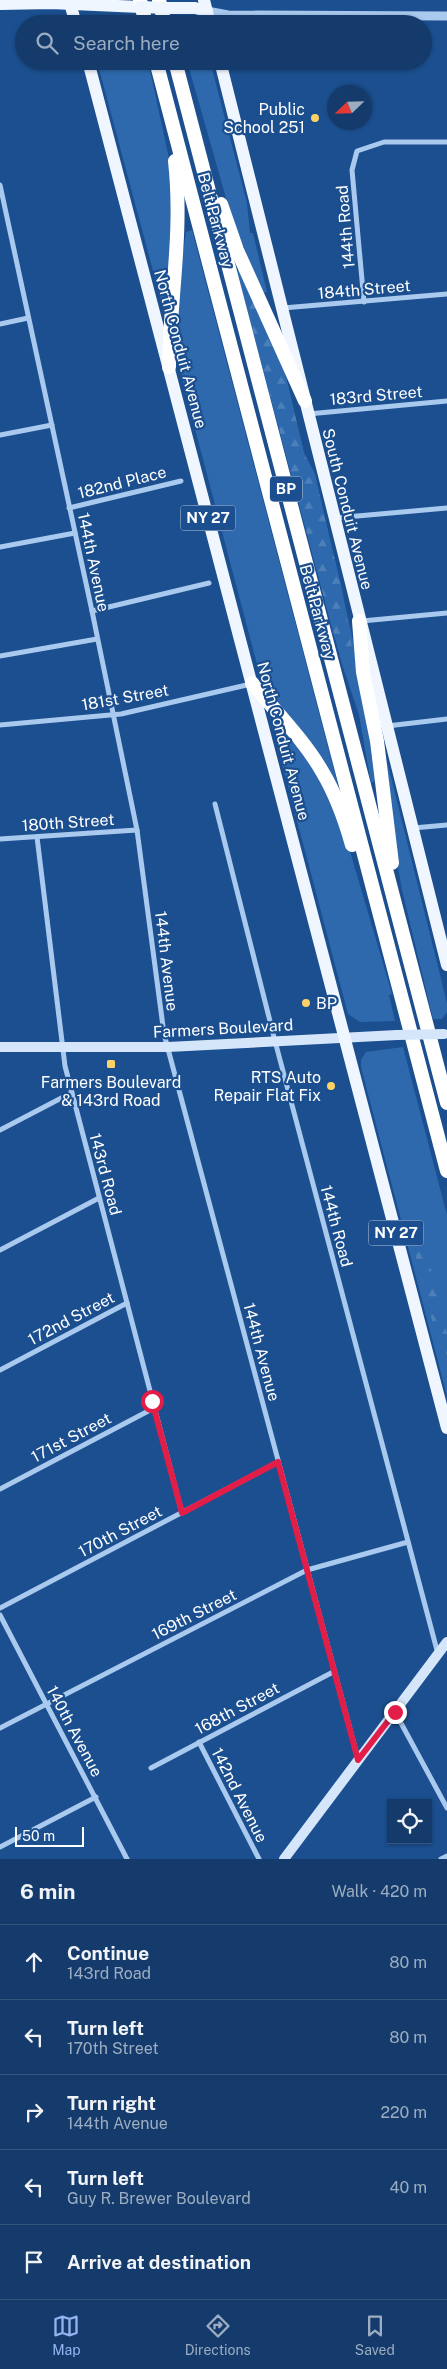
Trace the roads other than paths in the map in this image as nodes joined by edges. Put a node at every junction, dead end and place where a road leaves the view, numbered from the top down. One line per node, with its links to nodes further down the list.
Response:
1 (140, 0): 7 (highway)
2 (69, 2): 3 (main road); 4 (main road, bridge); 6 (main road)
3 (0, 4)
4 (164, 4): 5 (main road)
5 (207, 12): 8 (street)
6 (73, 15)
7 (144, 15)
8 (228, 15)
9 (432, 16): 10 (street)
10 (447, 16)
11 (90, 70): 25 (main road, North Conduit Avenue / NY 27)
12 (158, 70): 15 (highway, Belt Parkway / BP)
13 (177, 70): 16 (highway, Belt Parkway / BP)
14 (222, 70): 22 (main road, South Conduit Avenue)
15 (168, 108): 25 (highway); 54 (highway, Belt Parkway / BP)
16 (187, 108): 27 (highway); 53 (highway, Belt Parkway / BP)
17 (447, 142): 21 (street, 144th Road)
18 (0, 185): 19 (street, 144th Avenue)
19 (3, 209): 23 (street, 144th Avenue)
20 (447, 294): 21 (street, 184th Street)
21 (364, 302): 22 (street, 184th Street)
22 (283, 308): 27 (main road, South Conduit Avenue)
23 (28, 318): 24 (street); 28 (street, 144th Avenue)
24 (0, 324)
25 (168, 367): 42 (main road, North Conduit Avenue / NY 27)
26 (447, 401): 27 (street, 183rd Street)
27 (306, 408): 33 (main road, South Conduit Avenue)
28 (52, 425): 29 (street); 31 (street, 144th Avenue)
29 (0, 434)
30 (181, 481): 31 (street, 182nd Place)
31 (69, 508): 34 (street, 144th Avenue)
32 (447, 508): 33 (street)
33 (334, 518): 39 (main road, South Conduit Avenue)
34 (75, 533): 35 (street); 37 (street, 144th Avenue)
35 (0, 547)
36 (208, 583): 37 (street)
37 (92, 611): 40 (street, 144th Avenue)
38 (447, 613): 39 (street)
39 (359, 621): 46 (main road, South Conduit Avenue); 53 (highway)
40 (97, 639): 41 (street); 43 (street, 144th Avenue)
41 (0, 656)
42 (252, 683): 43 (street, 181st Street); 54 (highway); 57 (main road, North Conduit Avenue / NY 27)
43 (113, 714): 45 (street, 181st Street); 50 (street, 144th Avenue)
44 (447, 719): 46 (street)
45 (0, 725)
46 (386, 726): 49 (main road, South Conduit Avenue)
47 (215, 804): 58 (street, 144th Road)
48 (447, 825): 49 (street)
49 (413, 828): 55 (main road, South Conduit Avenue)
50 (137, 830): 51 (street, 180th Street); 61 (street, 144th Avenue)
51 (37, 836): 52 (street, 180th Street); 60 (street, 143rd Road)
52 (0, 839)
53 (398, 916): 63 (highway, Belt Parkway / BP)
54 (386, 940): 65 (highway, Belt Parkway / BP)
55 (447, 965)
56 (446, 1033): 57 (main road, Farmers Boulevard, bridge)
57 (345, 1038): 58 (main road, Farmers Boulevard); 71 (main road, North Conduit Avenue / NY 27)
58 (275, 1041): 61 (main road, Farmers Boulevard); 75 (street, 144th Road)
59 (0, 1047): 60 (main road, Farmers Boulevard)
60 (63, 1047): 61 (main road, Farmers Boulevard); 62 (street, 143rd Road)
61 (168, 1047): 72 (street, 144th Avenue)
62 (71, 1093): 64 (street); 66 (street, 143rd Road)
63 (447, 1103)
64 (0, 1130)
65 (447, 1171)
66 (99, 1198): 67 (street); 68 (street, 143rd Road)
67 (0, 1250)
68 (127, 1303): 69 (street, 172nd Street); 70 (street, 143rd Road)
69 (0, 1370)
70 (154, 1408): 73 (street, 171st Street); 74 (street, 143rd Road)
71 (447, 1428)
72 (278, 1462): 74 (street, 170th Street); 76 (street, 144th Avenue)
73 (0, 1489)
74 (182, 1513): 77 (street, 170th Street)
75 (408, 1542): 76 (street, 169th Street); 80 (street, 144th Road)
76 (307, 1570): 81 (street, 144th Avenue); 82 (street, 169th Street)
77 (0, 1608)
78 (0, 1615): 82 (street, 140th Avenue)
79 (447, 1642): 80 (main road)
80 (438, 1654): 83 (main road)
81 (333, 1672): 85 (street, 168th Street); 86 (street, 144th Avenue)
82 (47, 1703): 84 (street, 169th Street); 88 (street, 140th Avenue)
83 (395, 1712): 86 (main road); 89 (street)
84 (0, 1728)
85 (199, 1742): 87 (street, 168th Street); 93 (street, 142nd Avenue)
86 (358, 1760): 94 (main road)
87 (151, 1768)
88 (96, 1797): 90 (street); 92 (street, 140th Avenue)
89 (447, 1808)
90 (0, 1847)
91 (447, 1856): 95 (street)
92 (127, 1859)
93 (259, 1859)
94 (284, 1859)
95 (441, 1859)

